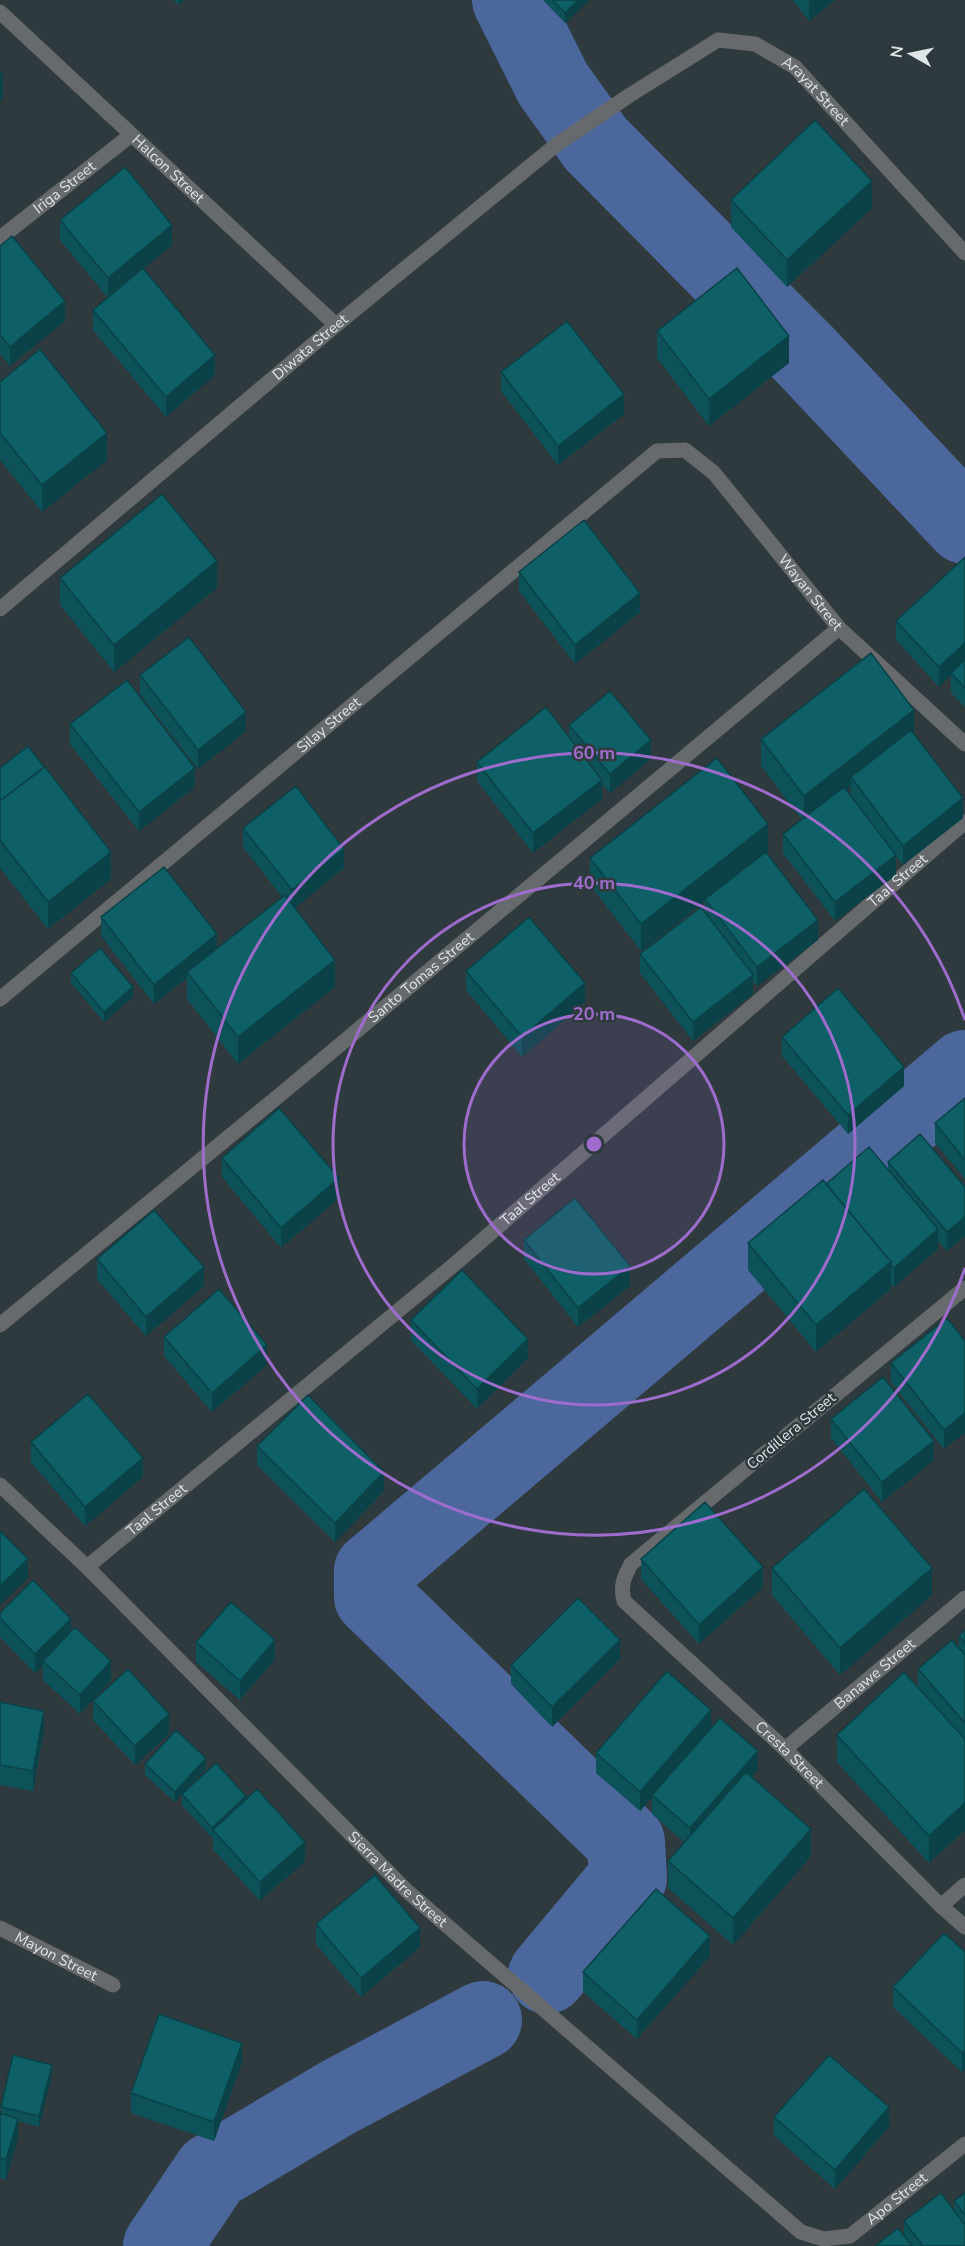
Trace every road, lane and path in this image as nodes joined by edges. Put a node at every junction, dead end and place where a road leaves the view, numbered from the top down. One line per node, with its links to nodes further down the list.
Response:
1 (0, 12): 3 (street, Halcon Street)
2 (630, 95): 5 (street, Arayat Street); 6 (street, Diwata Street)
3 (131, 135): 4 (street, Iriga Street); 6 (street, Halcon Street)
4 (0, 238)
5 (965, 253)
6 (336, 325): 8 (street, Diwata Street)
7 (657, 451): 9 (street, Wayan Street); 12 (street, Silay Street)
8 (0, 609)
9 (839, 628): 10 (street, Wayan Street); 14 (street, Santo Tomas Street)
10 (965, 744)
11 (965, 822): 16 (street, Taal Street)
12 (0, 999)
13 (965, 1288): 17 (street, Cordillera Street)
14 (0, 1324)
15 (0, 1485): 16 (street, Sierra Madre Street)
16 (87, 1567): 26 (street, Sierra Madre Street)
17 (623, 1579): 19 (street, Cresta Street)
18 (965, 1598): 19 (street, Banawe Street)
19 (785, 1749): 21 (street, Cresta Street)
20 (965, 1885): 21 (street)
21 (941, 1906): 22 (street, Cresta Street)
22 (965, 1927)
23 (0, 1928): 24 (street, Mayon Street)
24 (113, 1985)
25 (965, 2144): 26 (street, Apo Street)
26 (823, 2239)

